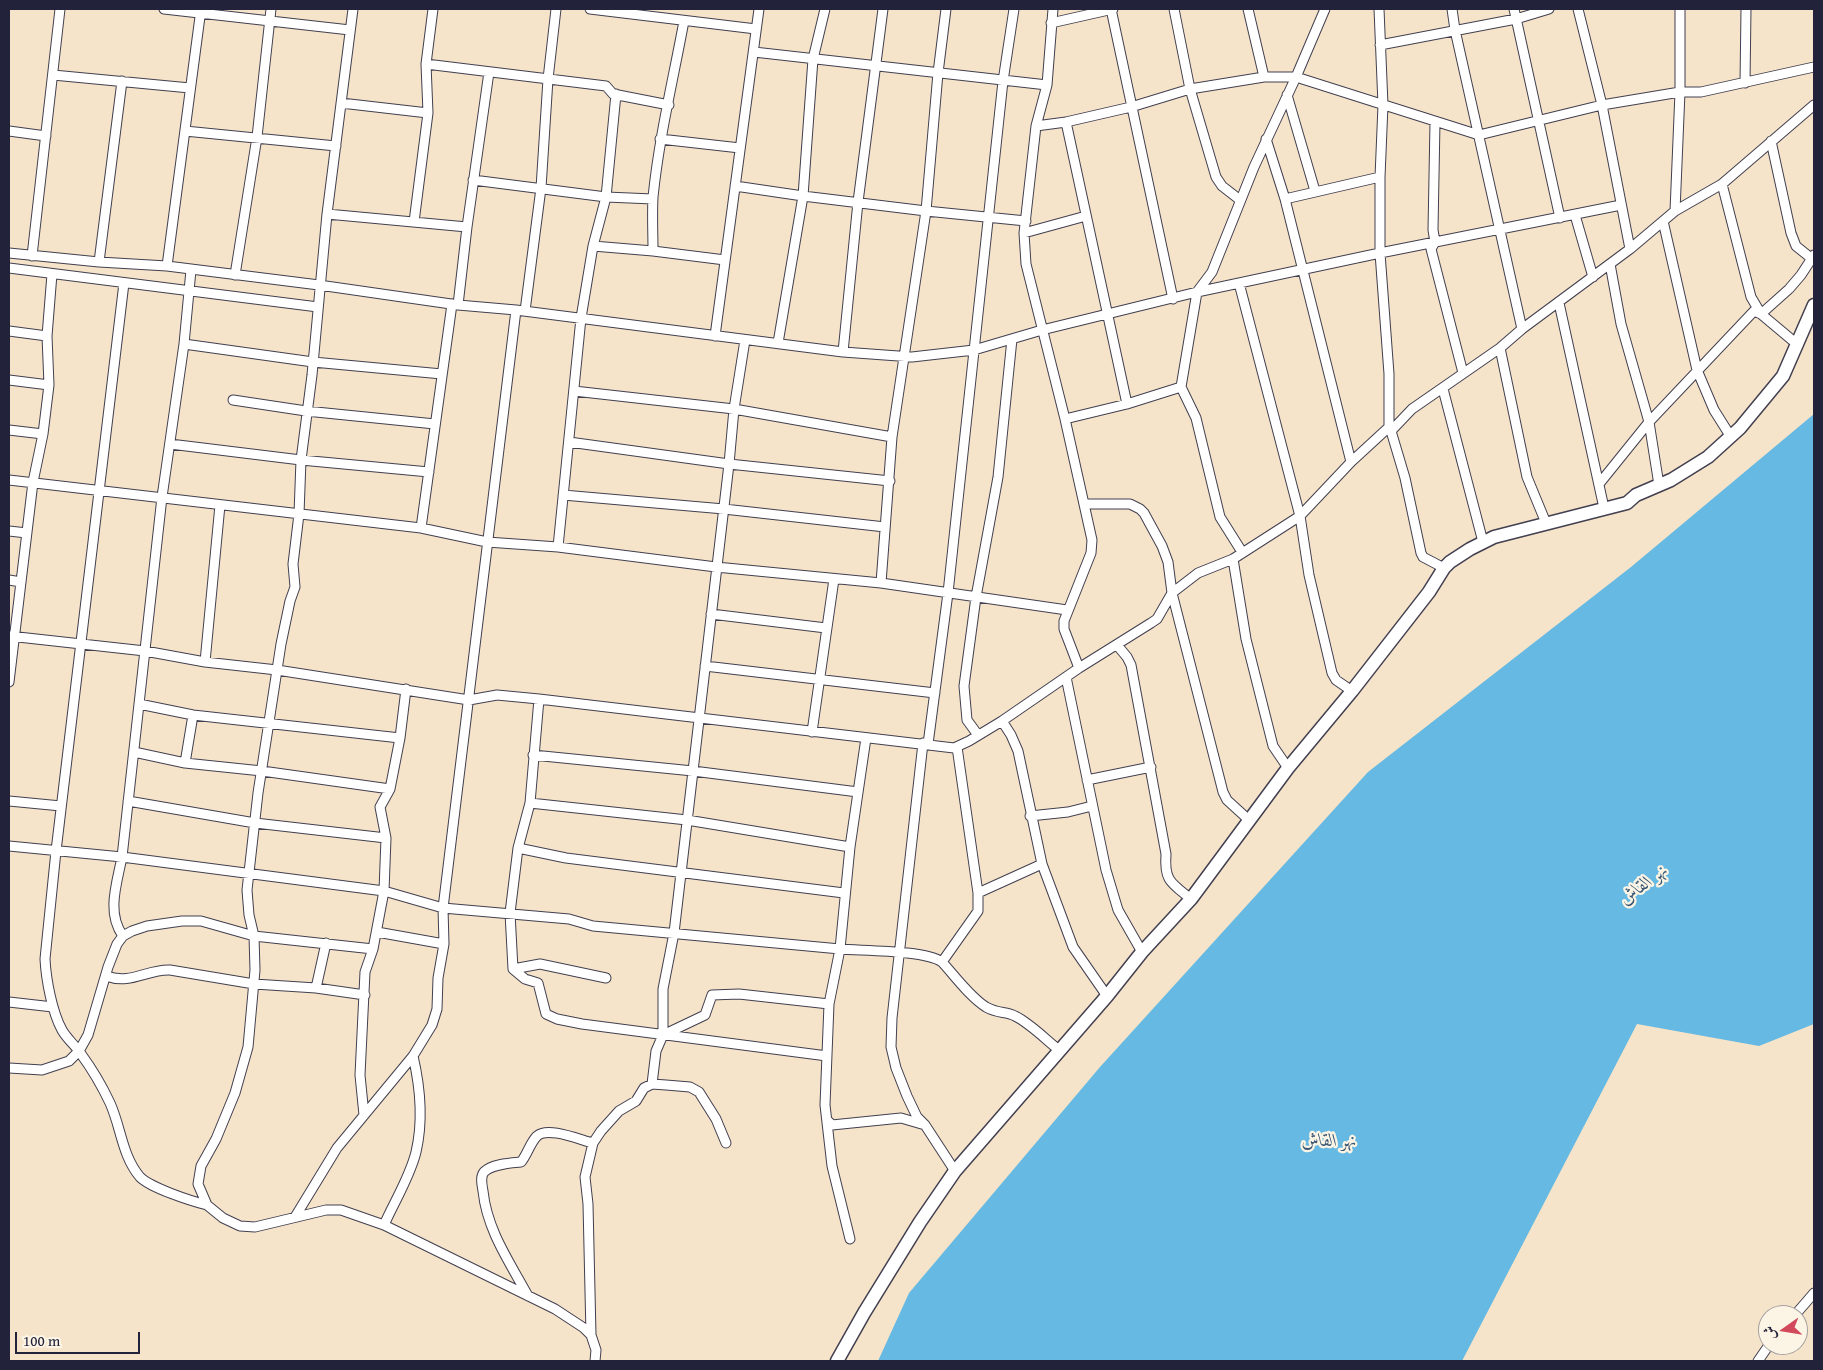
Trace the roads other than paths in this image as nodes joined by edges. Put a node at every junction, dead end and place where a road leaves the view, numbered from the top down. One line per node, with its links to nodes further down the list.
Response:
1 (60, 9): 42 (street)
2 (164, 9): 25 (street)
3 (271, 9): 29 (street)
4 (353, 9): 32 (street)
5 (433, 9): 37 (street)
6 (556, 9): 45 (street)
7 (590, 9): 26 (street)
8 (759, 9): 31 (street)
9 (824, 9): 36 (street)
10 (883, 9): 38 (street)
11 (946, 9): 41 (street)
12 (1014, 9): 47 (street)
13 (1052, 9): 30 (street)
14 (1112, 9): 30 (street); 60 (street)
15 (1174, 9): 51 (street)
16 (1248, 9): 44 (street)
17 (1325, 9): 43 (street)
18 (1379, 9): 34 (street)
19 (1452, 9): 33 (street)
20 (1514, 9): 27 (street)
21 (1549, 9): 27 (street)
22 (1578, 9): 58 (street)
23 (1680, 9): 52 (street)
24 (1746, 9): 48 (street)
25 (200, 11): 29 (street); 50 (street)
26 (633, 11): 28 (street)
27 (1516, 19): 33 (street); 62 (street)
28 (684, 21): 31 (street); 56 (street)
29 (270, 22): 32 (street); 70 (street)
30 (1051, 22): 49 (street)
31 (756, 29): 35 (street)
32 (350, 30): 55 (street)
33 (1455, 30): 34 (street); 68 (street)
34 (1380, 45): 57 (street)
35 (754, 52): 36 (street); 75 (street)
36 (814, 59): 38 (street); 82 (street)
37 (426, 64): 40 (street); 61 (street)
38 (875, 66): 41 (street); 87 (street)
39 (1814, 67): 48 (street)
40 (489, 72): 45 (street); 77 (street)
41 (938, 73): 47 (street); 89 (street)
42 (53, 75): 46 (street); 69 (street)
43 (1296, 77): 44 (street); 54 (street); 57 (street)
44 (1264, 78): 51 (street)
45 (548, 79): 53 (street); 80 (street)
46 (122, 81): 50 (street); 111 (street)
47 (1003, 81): 49 (street); 94 (street)
48 (1745, 83): 52 (street)
49 (1047, 85): 65 (street)
50 (190, 88): 66 (street)
51 (1190, 89): 60 (street); 86 (street)
52 (1680, 92): 58 (street); 90 (street)
53 (616, 94): 56 (street); 83 (street)
54 (1287, 95): 72 (street); 81 (street)
55 (341, 104): 61 (street); 74 (street)
56 (669, 105): 71 (street)
57 (1383, 105): 64 (street); 76 (street)
58 (1602, 105): 62 (street); 88 (street)
59 (1814, 105): 73 (street)
60 (1131, 107): 63 (street); 125 (street)
61 (428, 113): 97 (street)
62 (1538, 121): 68 (street); 95 (street)
63 (1066, 122): 65 (street); 93 (street)
64 (1435, 122): 68 (street); 102 (street)
65 (1036, 126): 96 (street)
66 (185, 130): 70 (street); 113 (street)
67 (9, 131): 69 (street)
68 (1479, 135): 100 (street)
69 (46, 136): 108 (street)
70 (257, 137): 74 (street); 118 (street)
71 (660, 139): 75 (street); 85 (street)
72 (1266, 139): 84 (street); 86 (street)
73 (1771, 141): 78 (street); 109 (street)
74 (336, 146): 91 (street)
75 (740, 148): 79 (street)
76 (1380, 177): 81 (street); 107 (street)
77 (473, 180): 80 (street); 99 (street)
78 (1722, 184): 90 (street); 132 (street)
79 (735, 186): 82 (street); 110 (street)
80 (541, 188): 83 (street); 130 (street)
81 (1315, 191): 84 (street)
82 (803, 196): 87 (street); 141 (street)
83 (606, 197): 85 (street); 103 (street)
84 (1285, 199): 115 (street)
85 (653, 200): 105 (street)
86 (1240, 200): 124 (street)
87 (858, 202): 89 (street); 146 (street)
88 (1621, 205): 92 (street); 104 (street)
89 (926, 212): 94 (street); 147 (street)
90 (1675, 212): 98 (street)
91 (327, 214): 97 (street); 122 (street)
92 (1575, 215): 95 (street); 119 (street)
93 (1086, 216): 101 (street); 131 (street)
94 (989, 218): 96 (street); 145 (street)
95 (1560, 218): 100 (street)
96 (1026, 221): 101 (street)
97 (414, 222): 99 (street)
98 (1663, 222): 104 (street); 149 (street)
99 (467, 227): 127 (street)
100 (1500, 229): 102 (street); 134 (street)
101 (1024, 233): 135 (street)
102 (1435, 242): 107 (street); 150 (street)
103 (593, 246): 105 (street); 133 (street)
104 (1630, 249): 112 (street)
105 (653, 251): 110 (street)
106 (9, 253): 108 (street)
107 (1380, 253): 115 (street); 164 (street)
108 (32, 256): 111 (street)
109 (1813, 256): 132 (street)
110 (725, 260): 138 (street)
111 (99, 262): 113 (street)
112 (1610, 264): 119 (street); 162 (street)
113 (167, 266): 116 (street)
114 (9, 268): 117 (street)
115 (1303, 269): 121 (street); 172 (street)
116 (191, 270): 118 (street); 123 (street)
117 (52, 274): 120 (street); 137 (street)
118 (235, 275): 122 (street)
119 (1593, 277): 126 (street)
120 (124, 283): 123 (street); 180 (street)
121 (1239, 283): 124 (street); 188 (street)
122 (319, 285): 127 (street); 129 (street)
123 (190, 291): 129 (street); 142 (street)
124 (1197, 292): 125 (street); 154 (street)
125 (1173, 299): 131 (street)
126 (1559, 303): 134 (street); 178 (street)
127 (455, 304): 130 (street); 151 (street)
128 (1814, 305): 143 (main road)
129 (318, 307): 148 (street)
130 (520, 311): 133 (street); 194 (street)
131 (1108, 314): 135 (street); 158 (street)
132 (1762, 314): 143 (street); 149 (street)
133 (581, 318): 138 (street); 156 (street)
134 (1522, 329): 144 (street)
135 (1042, 330): 139 (street); 161 (street)
136 (9, 331): 137 (street)
137 (47, 336): 153 (street)
138 (715, 336): 140 (street)
139 (1012, 339): 145 (street); 207 (street)
140 (745, 340): 141 (street); 159 (street)
141 (778, 343): 146 (street)
142 (184, 344): 148 (street); 170 (street)
143 (1798, 345): 168 (main road)
144 (1500, 348): 150 (street); 189 (street)
145 (974, 350): 147 (street); 205 (street)
146 (843, 352): 147 (street)
147 (905, 357): 167 (street)
148 (313, 362): 151 (street); 160 (street)
149 (1696, 370): 162 (street); 168 (street)
150 (1463, 373): 155 (street)
151 (442, 374): 163 (street)
152 (9, 380): 153 (street)
153 (48, 385): 166 (street)
154 (1181, 388): 158 (street); 197 (street)
155 (1443, 389): 164 (street); 195 (street)
156 (574, 391): 159 (street); 169 (street)
157 (234, 400): 160 (street)
158 (1127, 404): 161 (street)
159 (734, 409): 167 (street); 173 (street)
160 (306, 411): 163 (street); 171 (street)
161 (1065, 419): 183 (street)
162 (1649, 422): 178 (street); 179 (street)
163 (435, 424): 174 (street)
164 (1390, 429): 172 (street); 200 (street)
165 (9, 430): 166 (street)
166 (43, 434): 177 (street)
167 (892, 437): 176 (street)
168 (1731, 437): 179 (main road)
169 (569, 442): 173 (street); 181 (street)
170 (170, 444): 171 (street); 182 (street)
171 (301, 460): 174 (street); 187 (street)
172 (1351, 462): 188 (street)
173 (729, 464): 176 (street); 186 (street)
174 (429, 472): 191 (street)
175 (9, 480): 177 (street)
176 (890, 481): 190 (street)
177 (33, 482): 180 (street); 193 (street)
178 (1599, 484): 185 (street)
179 (1659, 486): 185 (main road)
180 (99, 490): 182 (street); 213 (street)
181 (563, 495): 186 (street); 196 (street)
182 (162, 498): 184 (street); 214 (street)
183 (1084, 504): 206 (street); 208 (street)
184 (220, 505): 187 (street); 215 (street)
185 (1604, 508): 189 (main road)
186 (724, 509): 190 (street); 199 (street)
187 (299, 514): 191 (street); 218 (street)
188 (1300, 516): 197 (street); 223 (street)
189 (1546, 523): 195 (main road)
190 (885, 527): 204 (street)
191 (421, 528): 194 (street)
192 (9, 531): 193 (street)
193 (27, 533): 203 (street)
194 (487, 542): 196 (street); 226 (street)
195 (1483, 542): 200 (main road)
196 (558, 546): 199 (street)
197 (1242, 552): 198 (street)
198 (1233, 559): 206 (street); 242 (street)
199 (716, 567): 201 (street); 209 (street)
200 (1444, 568): 223 (main road)
201 (834, 579): 204 (street); 210 (street)
202 (9, 580): 203 (street)
203 (21, 582): 211 (street)
204 (881, 583): 205 (street)
205 (948, 593): 207 (street); 224 (street)
206 (1172, 593): 212 (street); 255 (street)
207 (976, 597): 208 (street); 233 (street)
208 (1067, 610): 217 (street)
209 (711, 614): 210 (street); 216 (street)
210 (826, 628): 220 (street)
211 (12, 636): 213 (street); 221 (street)
212 (1117, 644): 217 (street); 241 (street)
213 (81, 645): 214 (street); 251 (street)
214 (145, 651): 215 (street); 227 (street)
215 (205, 662): 218 (street)
216 (705, 666): 220 (street); 229 (street)
217 (1079, 668): 219 (street)
218 (277, 670): 222 (street); 231 (street)
219 (1066, 677): 230 (street); 245 (street)
220 (820, 679): 224 (street); 232 (street)
221 (9, 682)
222 (406, 689): 226 (street); 234 (street)
223 (1352, 691): 242 (main road)
224 (935, 693): 236 (street)
225 (540, 699): 226 (street); 229 (street); 239 (street)
226 (469, 700): 270 (street)
227 (139, 704): 228 (street); 238 (street)
228 (193, 715): 231 (street); 240 (street)
229 (698, 717): 232 (street); 244 (street)
230 (1002, 721): 233 (street); 253 (street)
231 (269, 724): 234 (street); 243 (street)
232 (812, 732): 235 (street)
233 (978, 735): 237 (street)
234 (400, 738): 246 (street)
235 (866, 738): 236 (street); 247 (street)
236 (926, 744): 237 (street); 281 (street)
237 (957, 747): 267 (street)
238 (134, 752): 240 (street); 249 (street)
239 (533, 755): 244 (street); 250 (street)
240 (184, 763): 243 (street)
241 (1150, 767): 245 (street); 269 (street)
242 (1288, 768): 255 (main road)
243 (262, 771): 246 (street); 256 (street)
244 (693, 771): 247 (street); 254 (street)
245 (1087, 780): 252 (street)
246 (390, 789): 257 (street)
247 (858, 792): 259 (street)
248 (9, 801): 251 (street)
249 (128, 801): 256 (street); 262 (street)
250 (530, 804): 254 (street); 260 (street)
251 (61, 806): 261 (street)
252 (1092, 806): 253 (street); 280 (street)
253 (1030, 816): 263 (street)
254 (687, 820): 259 (street); 264 (street)
255 (1250, 821): 269 (main road)
256 (255, 822): 257 (street); 265 (street)
257 (386, 838): 266 (street)
258 (9, 846): 261 (street)
259 (850, 847): 268 (street)
260 (518, 848): 264 (street); 271 (street)
261 (56, 851): 262 (street); 292 (street)
262 (122, 857): 265 (street); 274 (street)
263 (1042, 864): 267 (street); 289 (street)
264 (680, 873): 268 (street); 273 (street)
265 (248, 874): 266 (street); 275 (street)
266 (384, 891): 270 (street); 272 (street)
267 (978, 893): 282 (street)
268 (844, 894): 279 (street)
269 (1190, 899): 280 (main road)
270 (443, 908): 271 (street); 277 (street)
271 (510, 913): 273 (street); 283 (street)
272 (377, 932): 277 (street); 278 (street)
273 (674, 933): 279 (street); 293 (street)
274 (123, 936): 275 (street); 284 (street)
275 (254, 936): 276 (street); 286 (street)
276 (326, 943): 278 (street); 287 (street)
277 (444, 944): 296 (street)
278 (373, 949): 288 (street)
279 (840, 949): 281 (street); 291 (street)
280 (1142, 952): 289 (main road)
281 (901, 953): 282 (street); 302 (street)
282 (942, 962): 294 (street)
283 (513, 969): 285 (street); 293 (street)
284 (106, 976): 286 (street); 295 (street)
285 (606, 978)
286 (254, 984): 287 (street); 306 (street)
287 (316, 988): 288 (street)
288 (365, 995): 300 (street)
289 (1107, 996): 294 (main road)
290 (9, 1002): 292 (street)
291 (830, 1004): 293 (street); 297 (street)
292 (53, 1007): 295 (street)
293 (663, 1035): 297 (street); 299 (street)
294 (1059, 1050): 305 (main road)
295 (80, 1051): 298 (street); 306 (street)
296 (414, 1056): 300 (street); 308 (street)
297 (827, 1056): 301 (street)
298 (9, 1068)
299 (652, 1084): 303 (street); 304 (street)
300 (364, 1115): 307 (street)
301 (827, 1120): 302 (street); 309 (street)
302 (925, 1125): 305 (street)
303 (594, 1143): 311 (street); 313 (street)
304 (726, 1143)
305 (955, 1171): 315 (main road)
306 (207, 1205): 307 (street)
307 (295, 1217): 308 (street)
308 (384, 1225): 311 (street)
309 (850, 1239)
310 (1814, 1293): 312 (street)
311 (528, 1296): 313 (street)
312 (1804, 1305)
313 (590, 1335): 314 (street)
314 (595, 1361)
315 (837, 1361)

